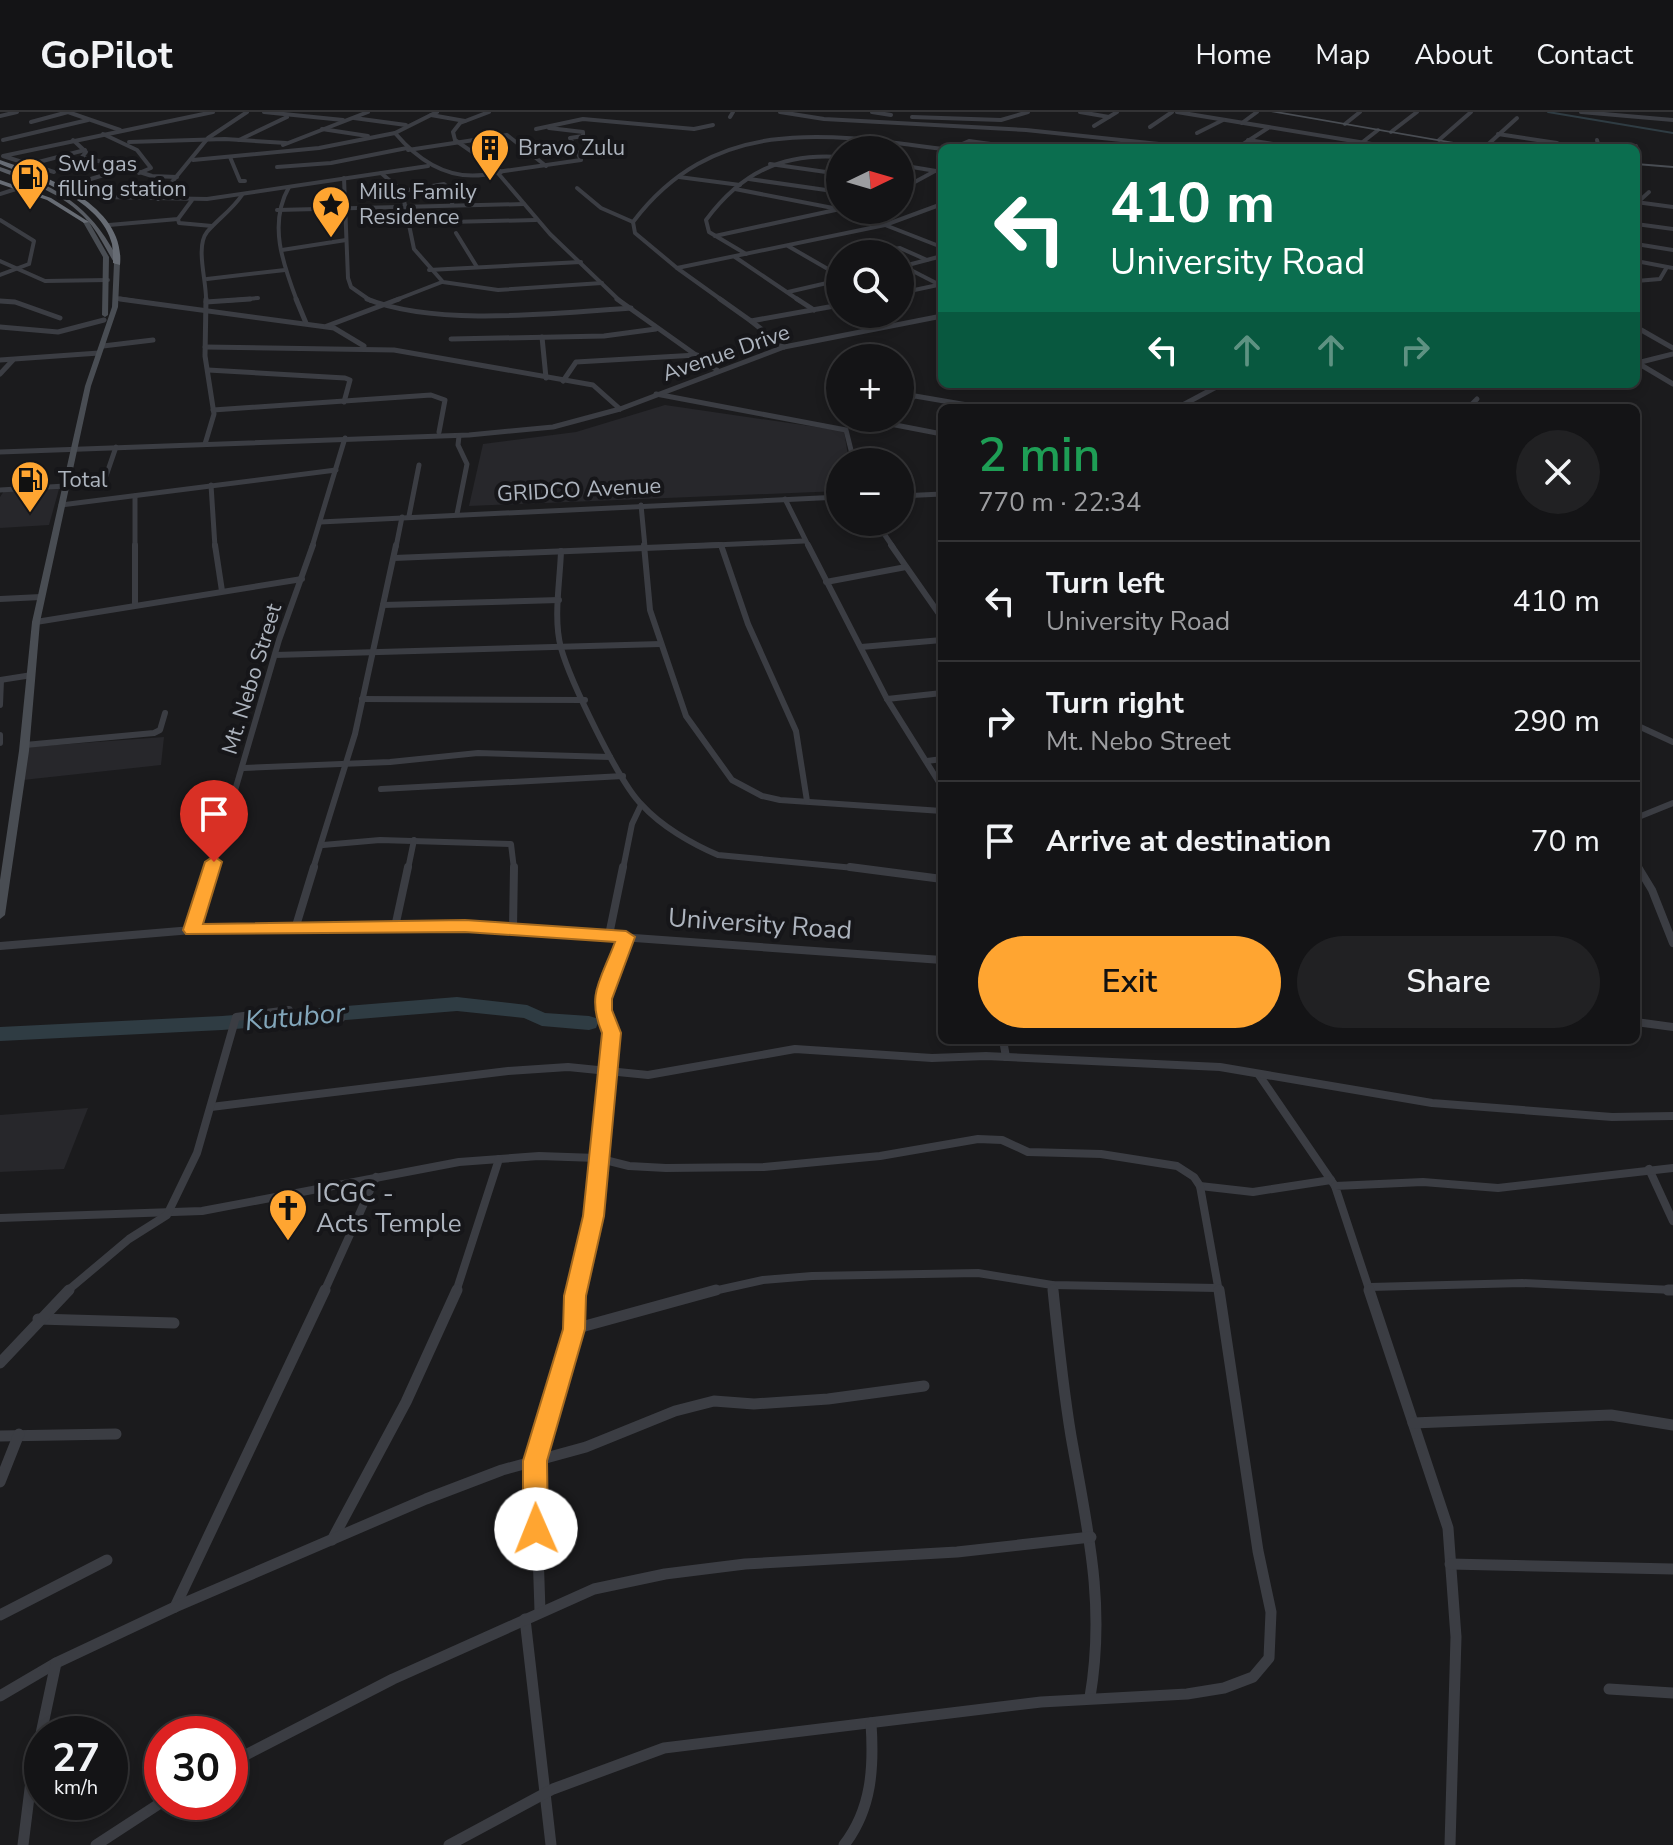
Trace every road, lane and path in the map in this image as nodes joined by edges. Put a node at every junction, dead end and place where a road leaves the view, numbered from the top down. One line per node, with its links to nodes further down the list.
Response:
1 (17, 112): 24 (street)
2 (68, 112): 36 (street); 40 (street)
3 (213, 112): 26 (street)
4 (247, 112): 61 (street)
5 (264, 112): 28 (street)
6 (316, 112): 29 (street)
7 (368, 112): 32 (street)
8 (437, 112): 27 (street)
9 (489, 112): 39 (street)
10 (780, 112): 25 (street)
11 (872, 112): 12 (street)
12 (1028, 112)
13 (1080, 112): 30 (street)
14 (1117, 112): 30 (street)
15 (1175, 112): 34 (street); 47 (street)
16 (1257, 112): 41 (street)
17 (1273, 112): 31 (main road)
18 (1306, 112): 31 (street)
19 (1360, 112): 42 (street)
20 (1417, 112): 54 (street)
21 (1471, 112): 66 (street)
22 (1581, 112): 35 (street)
23 (1650, 112): 35 (street)
24 (0, 113)
25 (798, 113): 62 (street)
26 (194, 114): 51 (street)
27 (431, 115): 39 (street); 43 (street)
28 (288, 116): 29 (street); 64 (street)
29 (304, 117): 37 (street)
30 (1109, 117): 45 (street)
31 (1299, 117): 42 (main road)
32 (353, 118): 37 (street); 43 (street)
33 (1517, 118): 58 (street)
34 (1223, 119): 41 (street); 56 (street)
35 (1652, 119): 38 (street)
36 (88, 120): 51 (street); 87 (street)
37 (346, 120): 49 (street)
38 (1673, 120)
39 (465, 121): 68 (street)
40 (31, 122)
41 (1242, 123): 48 (street)
42 (1345, 124): 52 (main road)
43 (406, 125): 55 (street)
44 (713, 125): 46 (street)
45 (1094, 126)
46 (546, 127): 50 (street); 99 (street)
47 (1150, 127)
48 (1268, 127): 65 (street); 70 (street)
49 (321, 129): 60 (street); 71 (street)
50 (536, 129)
51 (120, 130): 57 (street)
52 (1378, 130): 54 (main road); 70 (street)
53 (17, 131): 59 (street)
54 (1391, 132): 66 (main road)
55 (395, 133): 60 (street); 85 (street)
56 (1197, 133)
57 (102, 134): 63 (street); 69 (street)
58 (1498, 134): 72 (street); 82 (street)
59 (0, 135)
60 (373, 137): 88 (street)
61 (203, 139): 64 (street); 69 (street); 94 (street)
62 (1123, 139): 75 (street); 76 (street)
63 (73, 140): 86 (street); 87 (street)
64 (239, 140): 71 (street)
65 (1248, 140): 77 (street); 78 (street)
66 (1439, 140): 81 (main road)
67 (1597, 140): 83 (street)
68 (458, 141): 85 (street); 99 (street); 108 (street)
69 (129, 142): 110 (street)
70 (1362, 142): 79 (street); 80 (street)
71 (286, 143): 88 (street)
72 (1557, 143)
73 (962, 144): 74 (street)
74 (991, 144)
75 (1125, 144)
76 (1164, 144)
77 (1242, 144)
78 (1274, 144)
79 (1360, 144)
80 (1373, 144)
81 (1462, 144)
82 (1489, 144)
83 (1598, 144)
84 (938, 148): 113 (street)
85 (407, 149): 98 (street); 100 (street)
86 (85, 150): 89 (street); 91 (street)
87 (26, 151): 93 (street)
88 (267, 153): 92 (street)
89 (67, 154): 91 (street); 97 (street)
90 (826, 156): 95 (street)
91 (82, 157): 103 (street)
92 (230, 157): 94 (street); 116 (street)
93 (1, 158): 97 (street); 150 (highway)
94 (193, 160): 112 (street)
95 (769, 164): 109 (street); 115 (street)
96 (1640, 164): 102 (main road)
97 (27, 165): 107 (street)
98 (429, 166): 108 (street); 111 (street)
99 (546, 166): 108 (street)
100 (277, 167)
101 (914, 167): 105 (street)
102 (1673, 167)
103 (127, 168): 110 (street); 128 (street)
104 (0, 171): 145 (main road); 172 (main road)
105 (935, 171): 106 (street); 118 (street)
106 (938, 171)
107 (54, 172)
108 (499, 172): 133 (street)
109 (826, 172)
110 (137, 173): 112 (street)
111 (381, 173): 114 (street); 124 (street)
112 (177, 177): 128 (street)
113 (679, 177): 120 (street); 146 (street)
114 (344, 178): 119 (street); 138 (street)
115 (748, 179): 120 (street); 123 (street)
116 (245, 181)
117 (0, 182): 121 (highway)
118 (914, 182)
119 (289, 187): 127 (street); 139 (street)
120 (738, 187): 136 (street); 157 (street)
121 (19, 188): 126 (street); 145 (highway)
122 (577, 188): 146 (street)
123 (826, 190)
124 (402, 191): 132 (street); 135 (street)
125 (1649, 192): 130 (street)
126 (0, 194)
127 (242, 195): 129 (street); 153 (street)
128 (158, 199): 129 (street)
129 (192, 200): 142 (street)
130 (1640, 200)
131 (1640, 202): 137 (street)
132 (452, 204): 133 (street); 135 (street)
133 (524, 204): 144 (street)
134 (938, 205): 151 (street)
135 (404, 206): 138 (street); 147 (street)
136 (826, 206)
137 (1673, 207)
138 (342, 208): 139 (street); 158 (street)
139 (277, 210): 162 (street)
140 (826, 212): 157 (street)
141 (116, 215): 148 (street)
142 (178, 219): 148 (street); 153 (street)
143 (0, 220): 149 (street)
144 (536, 220): 147 (street); 170 (street)
145 (86, 222): 184 (main road)
146 (633, 222): 176 (street)
147 (407, 223): 180 (street)
148 (127, 224): 150 (street)
149 (11, 225): 154 (street); 178 (street)
150 (109, 225): 172 (highway)
151 (885, 225): 160 (street); 161 (street)
152 (1640, 225): 155 (street)
153 (212, 226): 183 (street)
154 (0, 229)
155 (1673, 229)
156 (456, 233): 174 (street)
157 (715, 236): 165 (street)
158 (346, 240): 162 (street); 198 (street)
159 (1640, 245): 163 (street)
160 (788, 246): 165 (street); 177 (street)
161 (938, 246)
162 (282, 250): 179 (street)
163 (1673, 250)
164 (914, 254): 168 (street)
165 (747, 255): 166 (street)
166 (735, 257): 176 (street); 192 (street)
167 (938, 257): 168 (street)
168 (927, 260): 173 (street)
169 (0, 261): 178 (street)
170 (581, 262): 174 (street); 188 (street)
171 (1640, 262): 175 (street)
172 (117, 263): 193 (main road)
173 (914, 263)
174 (477, 267): 180 (street)
175 (1670, 267): 185 (street)
176 (677, 268): 207 (street)
177 (826, 269)
178 (18, 270): 182 (street); 184 (street)
179 (285, 270): 183 (street); 208 (street)
180 (429, 270): 186 (street)
181 (914, 272): 189 (street)
182 (0, 275)
183 (207, 279): 197 (street)
184 (108, 280): 199 (main road)
185 (1640, 281)
186 (442, 282): 188 (street); 198 (street)
187 (826, 282): 192 (street)
188 (602, 283): 200 (street)
189 (938, 284)
190 (938, 286): 191 (street)
191 (914, 290)
192 (788, 292): 202 (street)
193 (116, 298): 196 (street); 199 (main road)
194 (258, 298): 197 (street)
195 (0, 301): 205 (street)
196 (133, 302): 199 (street); 203 (street)
197 (206, 302): 203 (street)
198 (380, 305): 200 (street); 210 (street)
199 (111, 308): 206 (main road); 219 (main road)
200 (631, 308): 211 (street)
201 (826, 308): 202 (street)
202 (815, 310): 207 (street)
203 (207, 313): 208 (street); 216 (street)
204 (938, 317): 218 (street, Avenue Drive)
205 (60, 318)
206 (104, 320): 209 (street); 219 (main road)
207 (751, 321): 218 (street)
208 (306, 323): 210 (street)
209 (0, 327)
210 (327, 327): 217 (street)
211 (656, 329): 213 (street); 221 (street)
212 (1640, 330): 220 (street)
213 (542, 337): 214 (street); 229 (street)
214 (451, 339)
215 (153, 340): 219 (street)
216 (205, 347): 217 (street); 226 (street)
217 (364, 347): 229 (street)
218 (784, 347): 227 (street, Avenue Drive)
219 (101, 350): 223 (street); 252 (main road)
220 (1673, 351): 224 (street)
221 (698, 355): 227 (street); 230 (street)
222 (0, 360): 223 (street)
223 (13, 360): 228 (street)
224 (1640, 361)
225 (1640, 364): 231 (street)
226 (208, 370): 236 (street); 241 (street)
227 (717, 370): 233 (street, Avenue Drive)
228 (0, 374)
229 (546, 378): 230 (street)
230 (563, 381): 240 (street)
231 (1673, 384)
232 (1214, 388): 238 (street)
233 (655, 394): 240 (street, Avenue Drive); 251 (street)
234 (914, 397): 237 (street)
235 (1477, 399): 239 (street)
236 (344, 402): 241 (street); 244 (street)
237 (962, 404)
238 (1184, 404)
239 (1472, 404)
240 (620, 409): 243 (street, Avenue Drive)
241 (213, 410): 249 (street)
242 (914, 429): 245 (street)
243 (523, 430): 244 (street); 247 (street)
244 (439, 432): 246 (street)
245 (938, 433)
246 (425, 434): 247 (street); 248 (street)
247 (459, 436): 266 (street)
248 (345, 438): 249 (street); 255 (street, Mt. Nebo Street)
249 (205, 444): 250 (street)
250 (116, 447): 252 (street); 256 (street)
251 (850, 448)
252 (75, 449): 253 (street); 256 (main road)
253 (0, 452)
254 (419, 465): 267 (street)
255 (336, 470): 257 (street); 268 (street, Mt. Nebo Street)
256 (66, 484): 258 (street); 264 (main road)
257 (211, 485): 261 (street); 278 (street)
258 (1, 491)
259 (938, 494): 260 (street)
260 (914, 495)
261 (135, 496): 264 (street); 282 (street)
262 (826, 498): 263 (street, GRIDCO Avenue)
263 (785, 499): 265 (street, GRIDCO Avenue); 270 (street)
264 (61, 505): 279 (main road)
265 (641, 505): 266 (street, GRIDCO Avenue); 272 (street)
266 (457, 514): 267 (street, GRIDCO Avenue)
267 (405, 516): 268 (street, GRIDCO Avenue); 274 (street)
268 (320, 522): 276 (street, Mt. Nebo Street)
269 (885, 536): 275 (street)
270 (804, 541): 271 (street); 277 (street)
271 (721, 545): 272 (street); 315 (street)
272 (645, 547): 273 (street); 287 (street)
273 (561, 551): 274 (street); 281 (street)
274 (394, 558): 283 (street)
275 (906, 567): 277 (street); 284 (street)
276 (302, 579): 278 (street); 291 (street, Mt. Nebo Street)
277 (826, 582): 288 (street)
278 (222, 591): 282 (street)
279 (41, 597): 280 (street); 285 (main road)
280 (0, 599)
281 (559, 600): 283 (street); 289 (street)
282 (135, 604): 285 (street)
283 (383, 605): 290 (street)
284 (938, 612)
285 (36, 622): 292 (main road)
286 (938, 640): 288 (street)
287 (661, 644): 289 (street); 315 (street)
288 (861, 647): 296 (street)
289 (561, 648): 290 (street); 297 (street)
290 (372, 651): 291 (street); 295 (street)
291 (275, 655): 311 (street, Mt. Nebo Street)
292 (32, 675): 293 (street); 306 (main road)
293 (1, 680): 298 (street)
294 (938, 693): 296 (street)
295 (362, 699): 297 (street); 310 (street)
296 (887, 699): 309 (street)
297 (585, 700): 307 (street)
298 (0, 705)
299 (165, 713): 306 (street)
300 (1640, 727): 301 (street)
301 (1648, 732): 303 (street); 304 (street)
302 (0, 735): 305 (street)
303 (1640, 737)
304 (1673, 742)
305 (0, 743)
306 (25, 745): 322 (main road)
307 (610, 757): 310 (street); 312 (street)
308 (938, 759): 309 (street)
309 (927, 761): 313 (street)
310 (347, 762): 311 (street); 321 (street)
311 (244, 768): 329 (street, Mt. Nebo Street)
312 (623, 776): 314 (street); 317 (street)
313 (938, 780)
314 (381, 789)
315 (807, 801): 318 (street)
316 (1673, 803): 319 (street)
317 (641, 805): 324 (street); 330 (street)
318 (938, 811)
319 (1640, 816)
320 (414, 840): 321 (street); 326 (street); 327 (street)
321 (323, 845): 328 (street)
322 (5, 865): 325 (main road)
323 (1640, 870): 332 (street)
324 (938, 878)
325 (0, 915)
326 (395, 927): 327 (street, University Road); 328 (street, University Road)
327 (513, 928): 330 (street, University Road)
328 (295, 929): 329 (street, University Road)
329 (192, 930): 333 (street, University Road)
330 (609, 935): 331 (street, University Road)
331 (626, 937): 334 (street, University Road); 340 (street)
332 (1673, 943)
333 (0, 946)
334 (938, 960)
335 (341, 1018): 342 (street)
336 (1640, 1023): 337 (street)
337 (1673, 1027)
338 (1004, 1044): 339 (street)
339 (1006, 1057): 340 (street); 341 (street)
340 (609, 1073): 342 (street); 344 (street)
341 (1259, 1074): 343 (street); 349 (street)
342 (211, 1107): 351 (street)
343 (1673, 1116)
344 (597, 1158): 345 (street); 350 (street); 360 (street)
345 (499, 1159): 348 (street); 371 (street)
346 (1673, 1168): 347 (street)
347 (1649, 1169): 349 (street); 353 (street)
348 (376, 1177): 351 (street); 375 (street)
349 (1333, 1183): 350 (street); 355 (street)
350 (1200, 1186): 356 (street)
351 (167, 1215): 352 (street); 358 (street)
352 (0, 1218)
353 (1673, 1221)
354 (1052, 1285): 356 (street); 360 (street); 370 (street)
355 (1370, 1287): 357 (street); 363 (street)
356 (1217, 1288): 383 (street)
357 (1673, 1290)
358 (38, 1319): 359 (street); 361 (street)
359 (174, 1323)
360 (574, 1329): 368 (street)
361 (0, 1363)
362 (924, 1386): 368 (street)
363 (1413, 1423): 364 (street); 373 (street)
364 (1673, 1425)
365 (19, 1434): 366 (street); 367 (street); 369 (street)
366 (116, 1434)
367 (0, 1436)
368 (535, 1461): 371 (street); 376 (street)
369 (0, 1482)
370 (1091, 1537): 376 (street); 383 (street)
371 (331, 1541): 375 (street)
372 (107, 1560): 377 (street)
373 (1450, 1564): 374 (street); 393 (street)
374 (1673, 1569)
375 (175, 1607): 379 (street)
376 (540, 1611): 378 (street)
377 (0, 1615)
378 (525, 1619): 385 (street); 386 (street)
379 (56, 1663): 382 (street); 388 (street)
380 (1609, 1689): 381 (street)
381 (1673, 1693)
382 (0, 1696)
383 (1090, 1697): 384 (street)
384 (871, 1723): 386 (street); 392 (street)
385 (248, 1754)
386 (546, 1795): 390 (street); 391 (street)
387 (144, 1814): 389 (street)
388 (23, 1845)
389 (96, 1845)
390 (449, 1845)
391 (551, 1845)
392 (844, 1845)
393 (1450, 1845)

